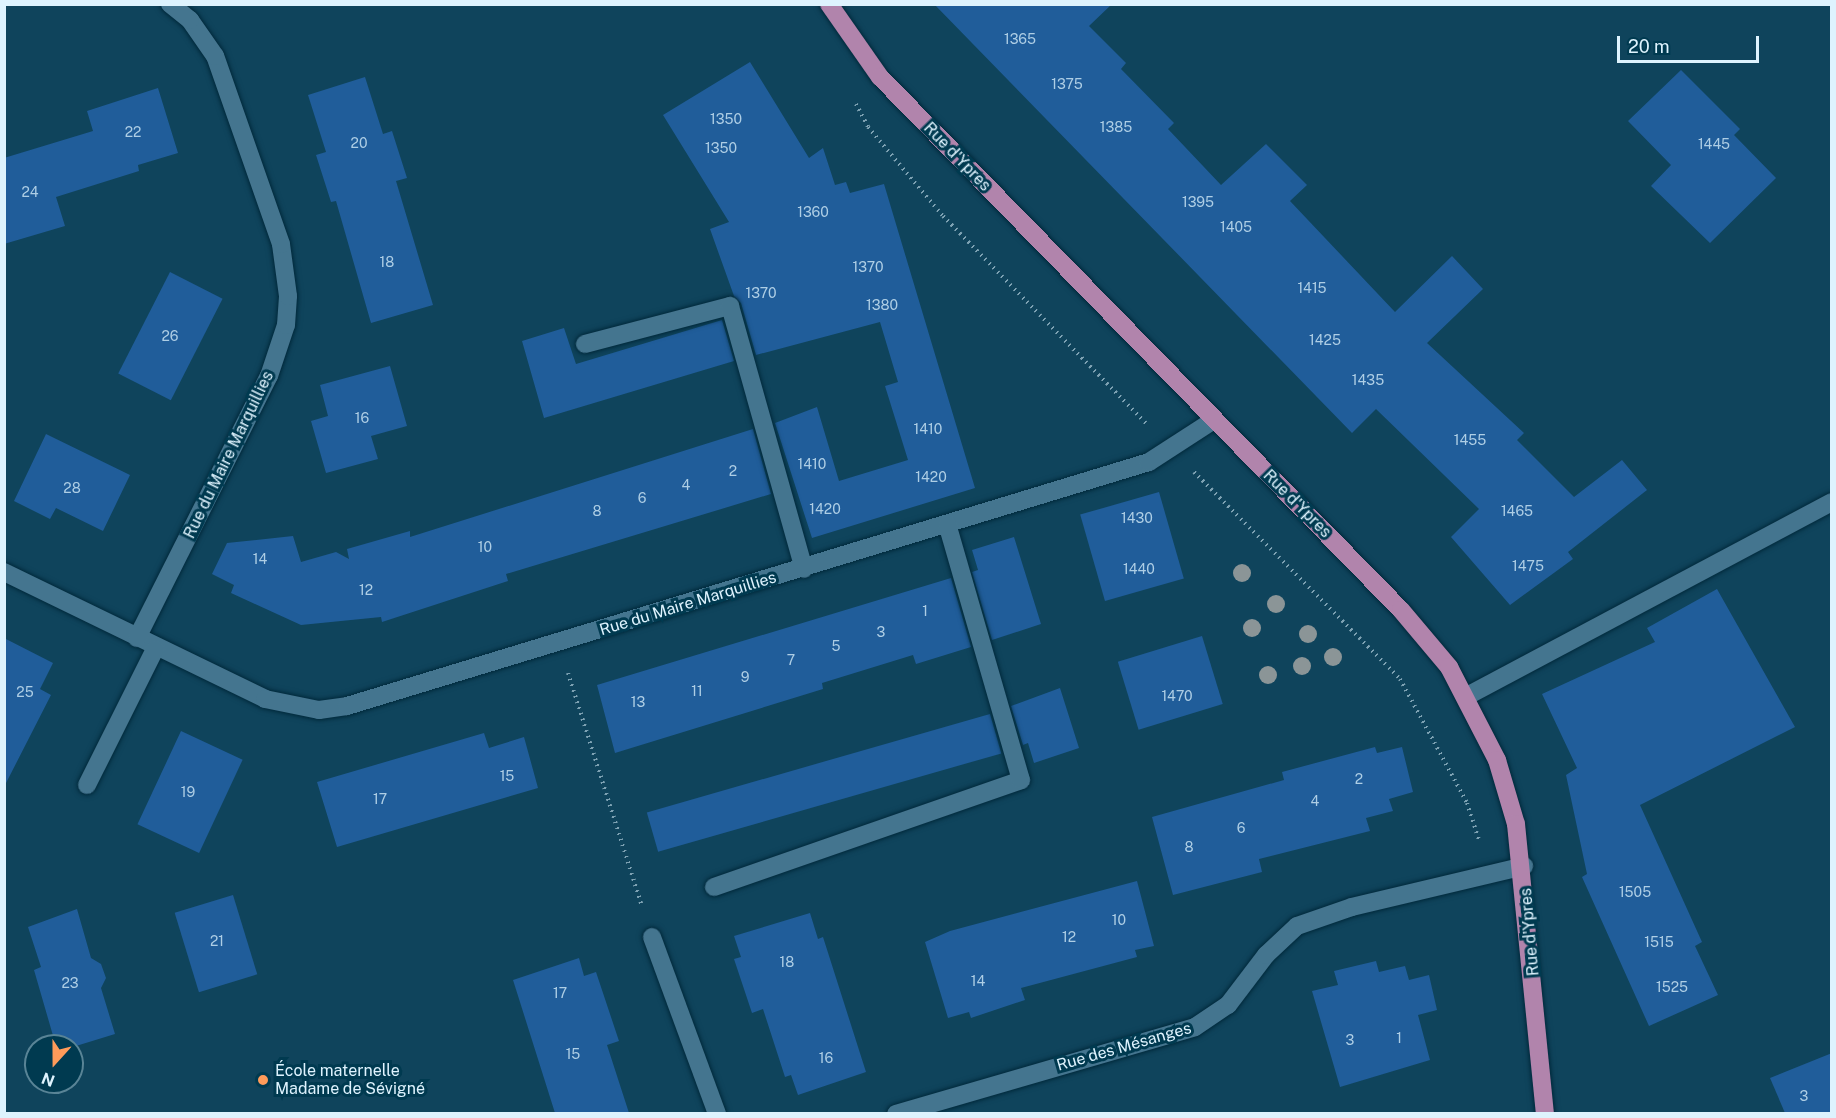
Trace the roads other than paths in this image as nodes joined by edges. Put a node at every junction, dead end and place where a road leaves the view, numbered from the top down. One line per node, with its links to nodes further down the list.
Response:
1 (170, 4): 9 (street, Rue du Maire Marquillies)
2 (829, 4): 4 (main road, Rue d'Ypres)
3 (585, 344): 7 (street)
4 (1214, 420): 6 (street, Rue du Maire Marquillies); 11 (main road, Rue d'Ypres)
5 (1832, 502): 11 (street)
6 (947, 524): 7 (street, Rue du Maire Marquillies); 14 (street)
7 (804, 569): 10 (street, Rue du Maire Marquillies)
8 (4, 572): 9 (street, Rue du Maire Marquillies)
9 (137, 638): 10 (street, Rue du Maire Marquillies)
10 (155, 649): 12 (street)
11 (1467, 696): 13 (main road, Rue d'Ypres)
12 (87, 785)
13 (1524, 866): 17 (street, Rue des Mésanges); 18 (main road, Rue d'Ypres)
14 (714, 887)
15 (652, 938): 16 (street)
16 (717, 1113)
17 (896, 1113)
18 (1545, 1113)

